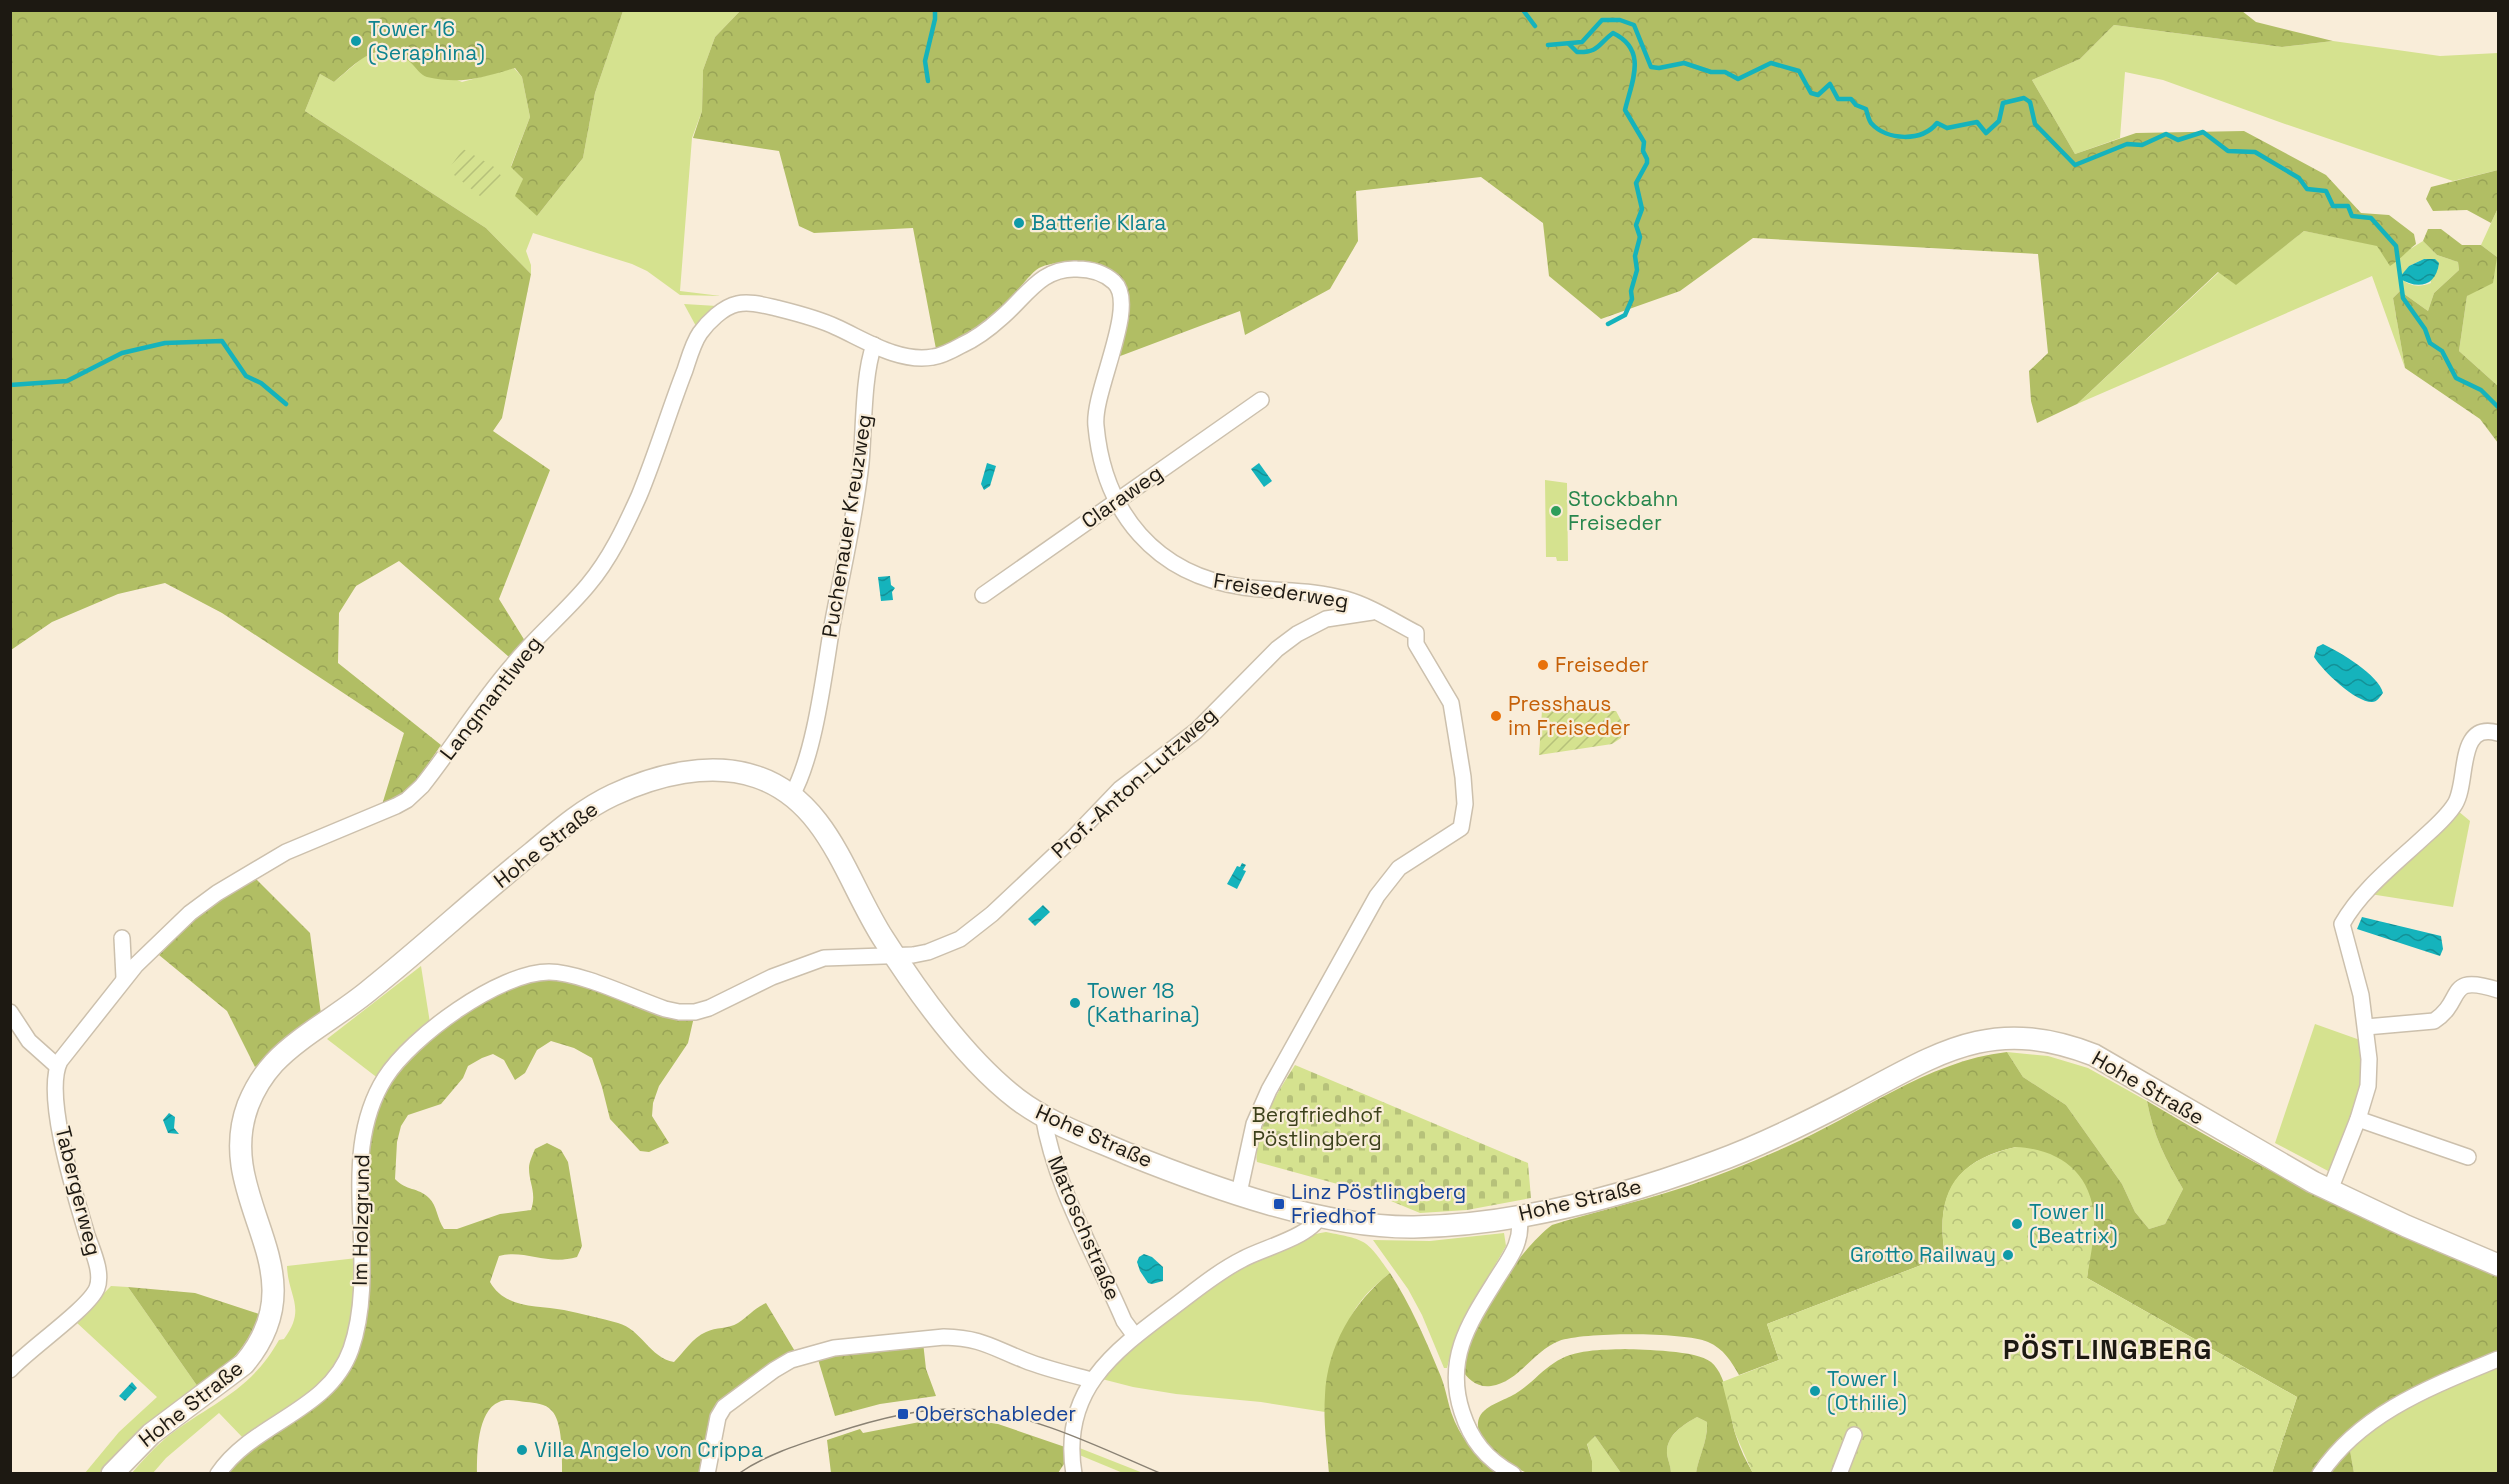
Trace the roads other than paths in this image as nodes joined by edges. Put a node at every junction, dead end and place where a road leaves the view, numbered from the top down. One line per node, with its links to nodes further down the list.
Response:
1 (874, 345): 3 (street, Freisederweg); 9 (street, Puchenauer Kreuzweg); 12 (street, Langmantlweg)
2 (1261, 400): 3 (street, Claraweg)
3 (1117, 501): 4 (street, Freisederweg); 5 (street, Claraweg)
4 (1325, 594): 6 (street, Freisederweg); 7 (street)
5 (983, 595)
6 (1374, 612): 7 (street, Prof.-Anton-Lutzweg); 21 (street, Freisederweg)
7 (1326, 619): 11 (street, Prof.-Anton-Lutzweg)
8 (2499, 733): 15 (street)
9 (792, 795): 11 (main road, Hohe Straße); 30 (main road, Hohe Straße)
10 (122, 938): 12 (street)
11 (895, 956): 17 (main road, Hohe Straße); 31 (street, Im Holzgrund)
12 (124, 978): 16 (street)
13 (2499, 990): 15 (street)
14 (10, 1012): 16 (street)
15 (2366, 1027): 18 (street)
16 (57, 1066): 27 (street, Tabergerweg)
17 (1043, 1115): 21 (main road, Hohe Straße); 25 (street, Matoschstraße)
18 (2358, 1119): 19 (street); 20 (street)
19 (2468, 1157)
20 (2330, 1190): 23 (main road, Hohe Straße); 24 (main road, Hohe Straße)
21 (1239, 1193): 22 (main road, Hohe Straße)
22 (1320, 1215): 23 (main road, Hohe Straße); 25 (street)
23 (1519, 1216): 34 (street)
24 (2499, 1265)
25 (1135, 1336): 28 (street)
26 (2499, 1359): 36 (street)
27 (10, 1370)
28 (1092, 1380): 32 (street); 33 (street)
29 (1854, 1435): 35 (street)
30 (112, 1473)
31 (218, 1473)
32 (707, 1473)
33 (1074, 1473)
34 (1513, 1473)
35 (1839, 1473)
36 (2320, 1473)

